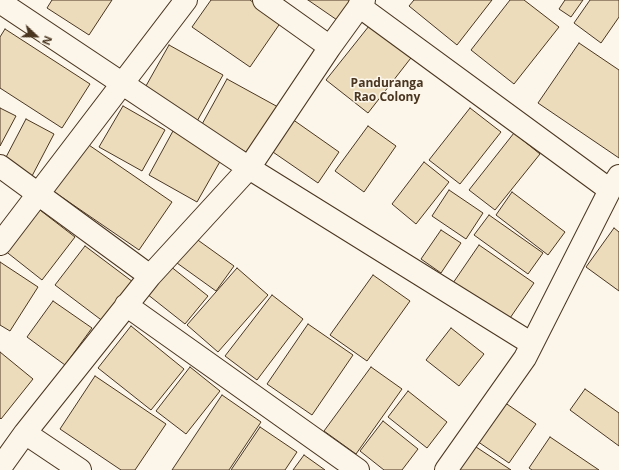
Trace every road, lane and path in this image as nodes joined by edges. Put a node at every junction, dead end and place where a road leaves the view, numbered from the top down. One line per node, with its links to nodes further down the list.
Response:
1 (186, 0): 6 (street)
2 (264, 0): 5 (street)
3 (0, 2): 6 (street)
4 (362, 3): 5 (street); 9 (street)
5 (330, 47): 8 (street)
6 (123, 84): 8 (street); 10 (street)
7 (0, 166): 10 (street)
8 (249, 168): 12 (street); 14 (street)
9 (614, 183): 14 (street)
10 (38, 194): 11 (street); 12 (street)
11 (0, 244)
12 (150, 276): 13 (street)
13 (126, 305): 15 (street); 18 (street)
14 (532, 344): 19 (street)
15 (25, 432): 16 (street); 17 (street)
16 (0, 468)
17 (80, 470)
18 (358, 470)
19 (446, 470)

